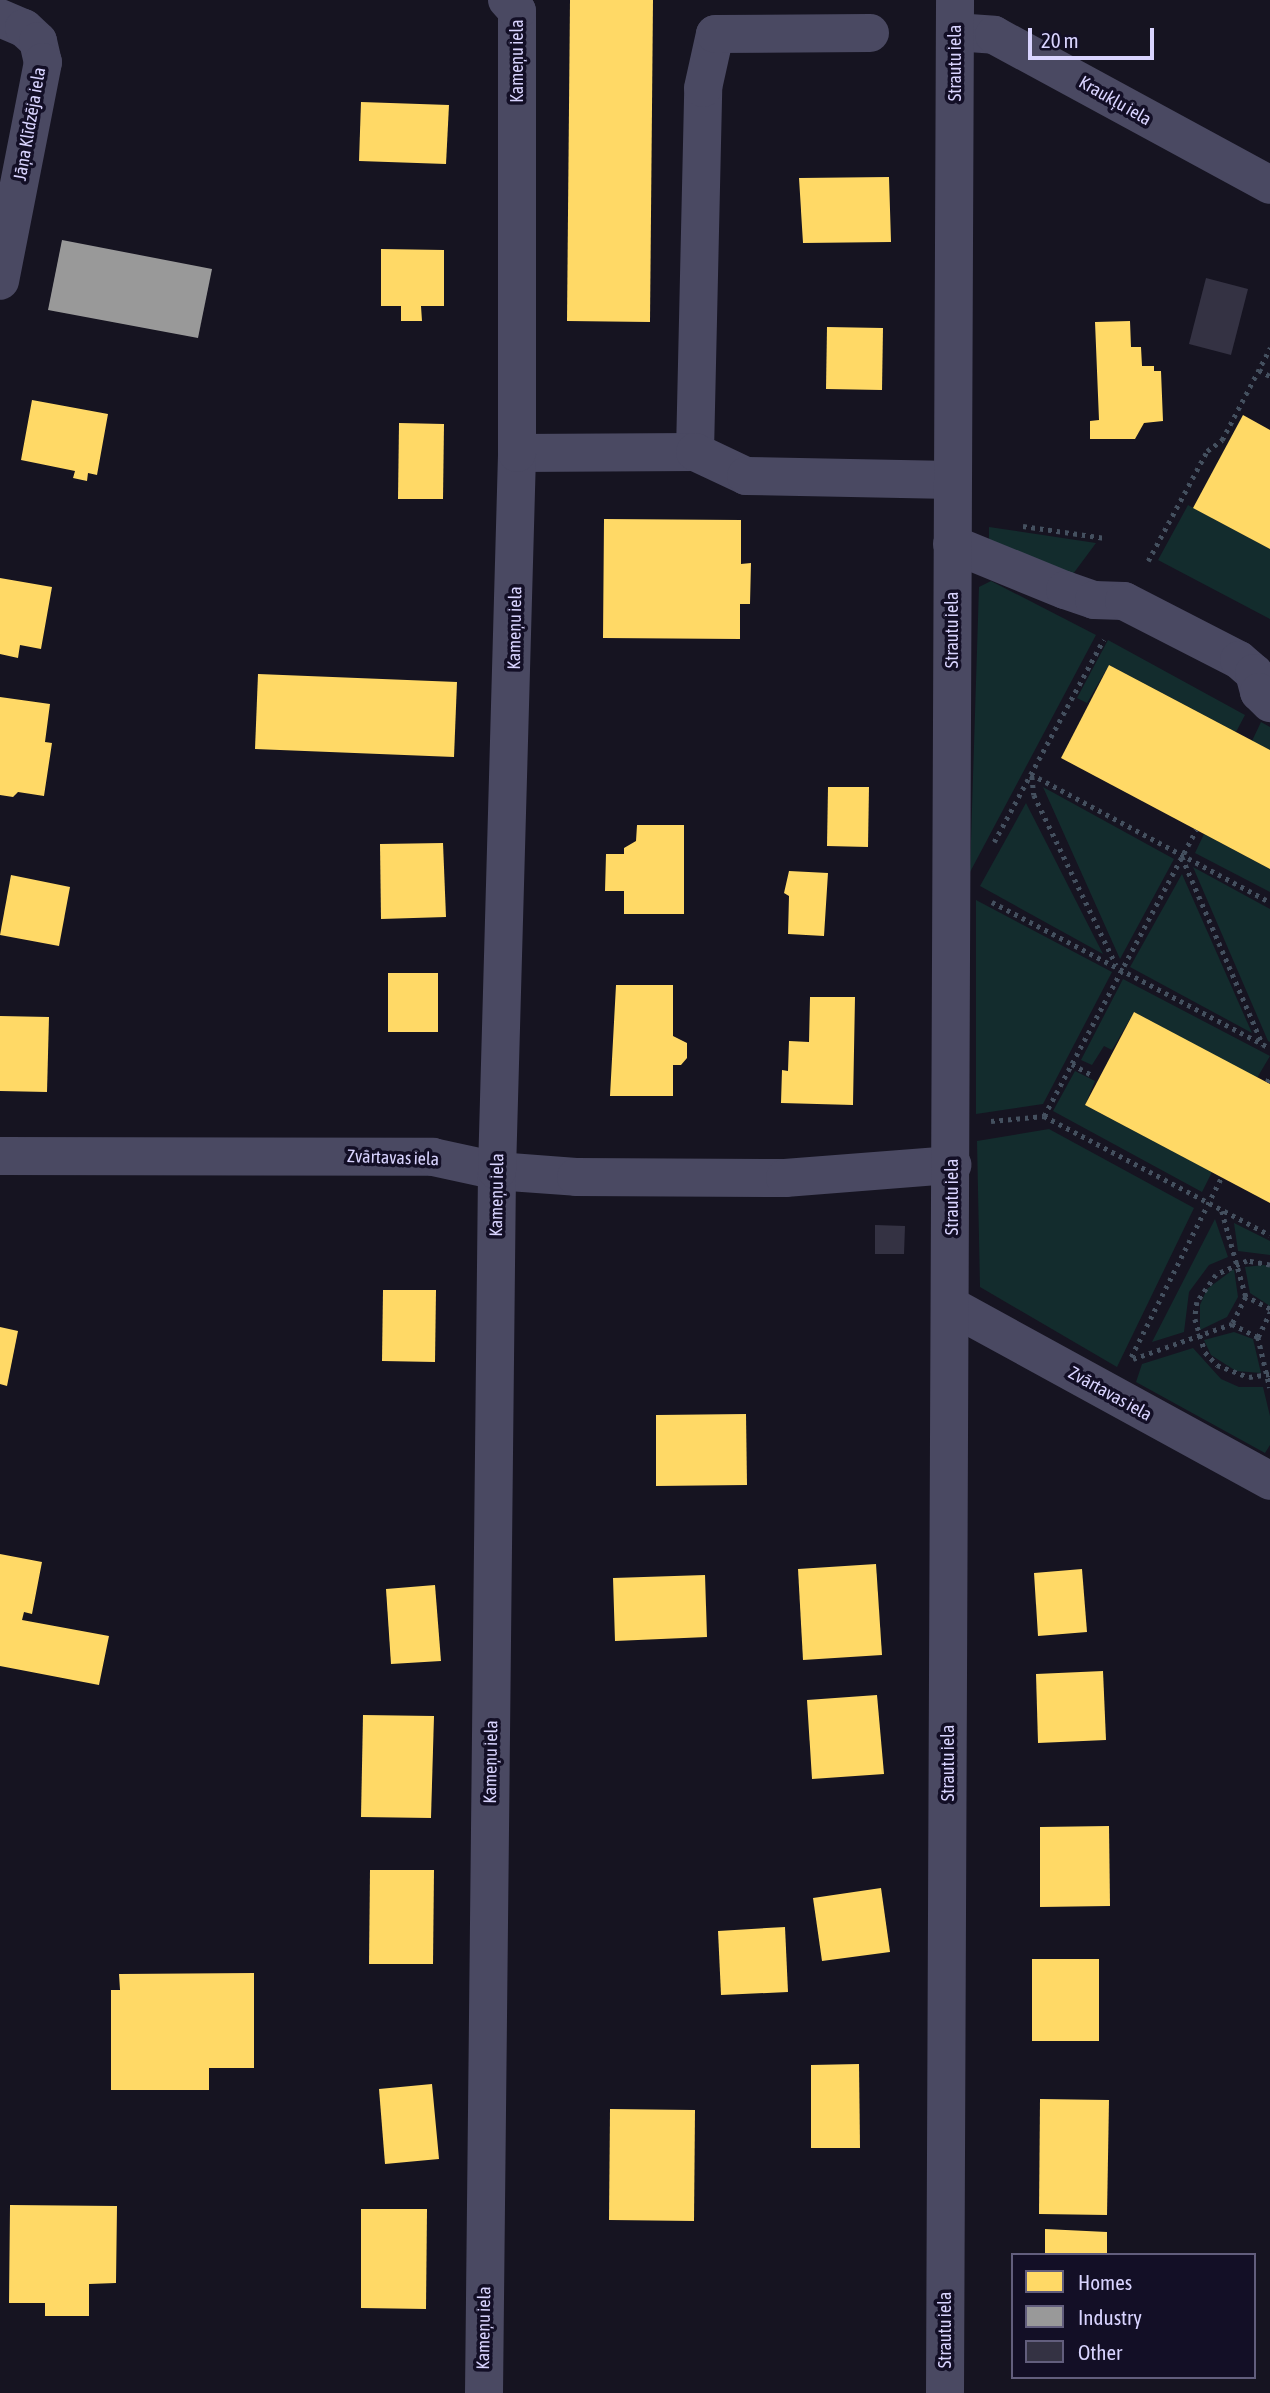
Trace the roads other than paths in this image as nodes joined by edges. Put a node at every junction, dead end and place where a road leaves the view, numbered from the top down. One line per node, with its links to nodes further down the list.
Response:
1 (507, 0): 8 (street, Kameņu iela)
2 (955, 16): 5 (street, Kraukļu iela); 9 (street, Strautu iela)
3 (5, 19): 6 (street, Jāņa Klīdzēja iela)
4 (870, 33): 7 (street)
5 (1270, 185)
6 (0, 281)
7 (695, 452): 8 (street); 9 (street)
8 (517, 453): 14 (street, Kameņu iela)
9 (953, 480): 10 (street, Strautu iela)
10 (952, 544): 11 (street); 13 (street, Strautu iela)
11 (1270, 703)
12 (0, 1156): 14 (street, Zvārtavas iela)
13 (952, 1165): 14 (street, Zvārtavas iela); 15 (street, Strautu iela)
14 (497, 1171): 17 (street, Kameņu iela)
15 (951, 1306): 16 (street, Zvārtavas iela); 18 (street, Strautu iela)
16 (1270, 1481)
17 (484, 2393)
18 (945, 2393)

